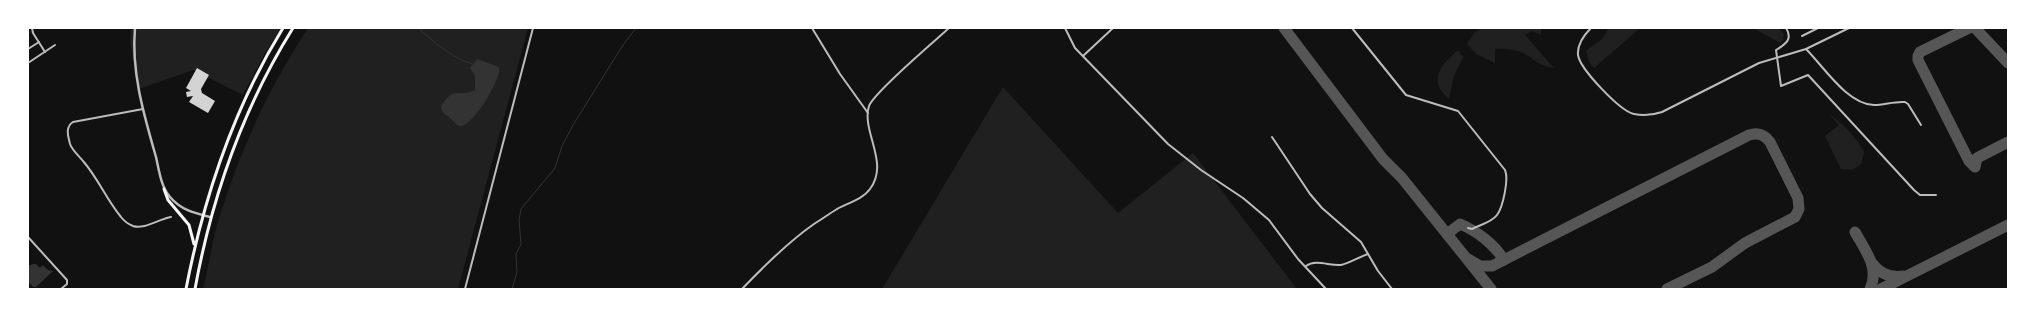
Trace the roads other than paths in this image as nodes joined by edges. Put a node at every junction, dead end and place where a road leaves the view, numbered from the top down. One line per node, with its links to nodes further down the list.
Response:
1 (32, 28): 16 (street)
2 (135, 28): 24 (street)
3 (283, 28): 30 (main road)
4 (293, 28): 32 (main road)
5 (533, 28): 41 (street)
6 (812, 28): 25 (street)
7 (949, 28): 25 (street)
8 (1065, 28): 21 (street)
9 (1113, 28): 21 (street)
10 (1352, 28): 33 (street)
11 (1591, 28): 22 (street)
12 (1786, 28): 22 (street)
13 (1818, 28): 15 (street)
14 (1849, 28): 19 (street)
15 (1802, 36)
16 (39, 42): 18 (street); 20 (street)
17 (55, 45): 20 (street)
18 (28, 49)
19 (1806, 49): 22 (street); 26 (street)
20 (45, 52): 23 (street)
21 (1083, 56): 37 (street)
22 (1778, 56): 29 (street)
23 (28, 63)
24 (143, 109): 28 (street); 31 (street)
25 (868, 113): 42 (street)
26 (1921, 126)
27 (1272, 137): 36 (street)
28 (164, 189): 30 (street); 35 (main road)
29 (1936, 195)
30 (202, 215): 32 (street); 35 (main road)
31 (171, 217)
32 (210, 217): 40 (main road)
33 (1468, 228)
34 (28, 237): 38 (street)
35 (194, 244): 39 (main road)
36 (1368, 254): 37 (street); 44 (street)
37 (1306, 266): 43 (street)
38 (61, 289)
39 (186, 289)
40 (195, 289)
41 (465, 289)
42 (742, 289)
43 (1326, 289)
44 (1392, 289)

